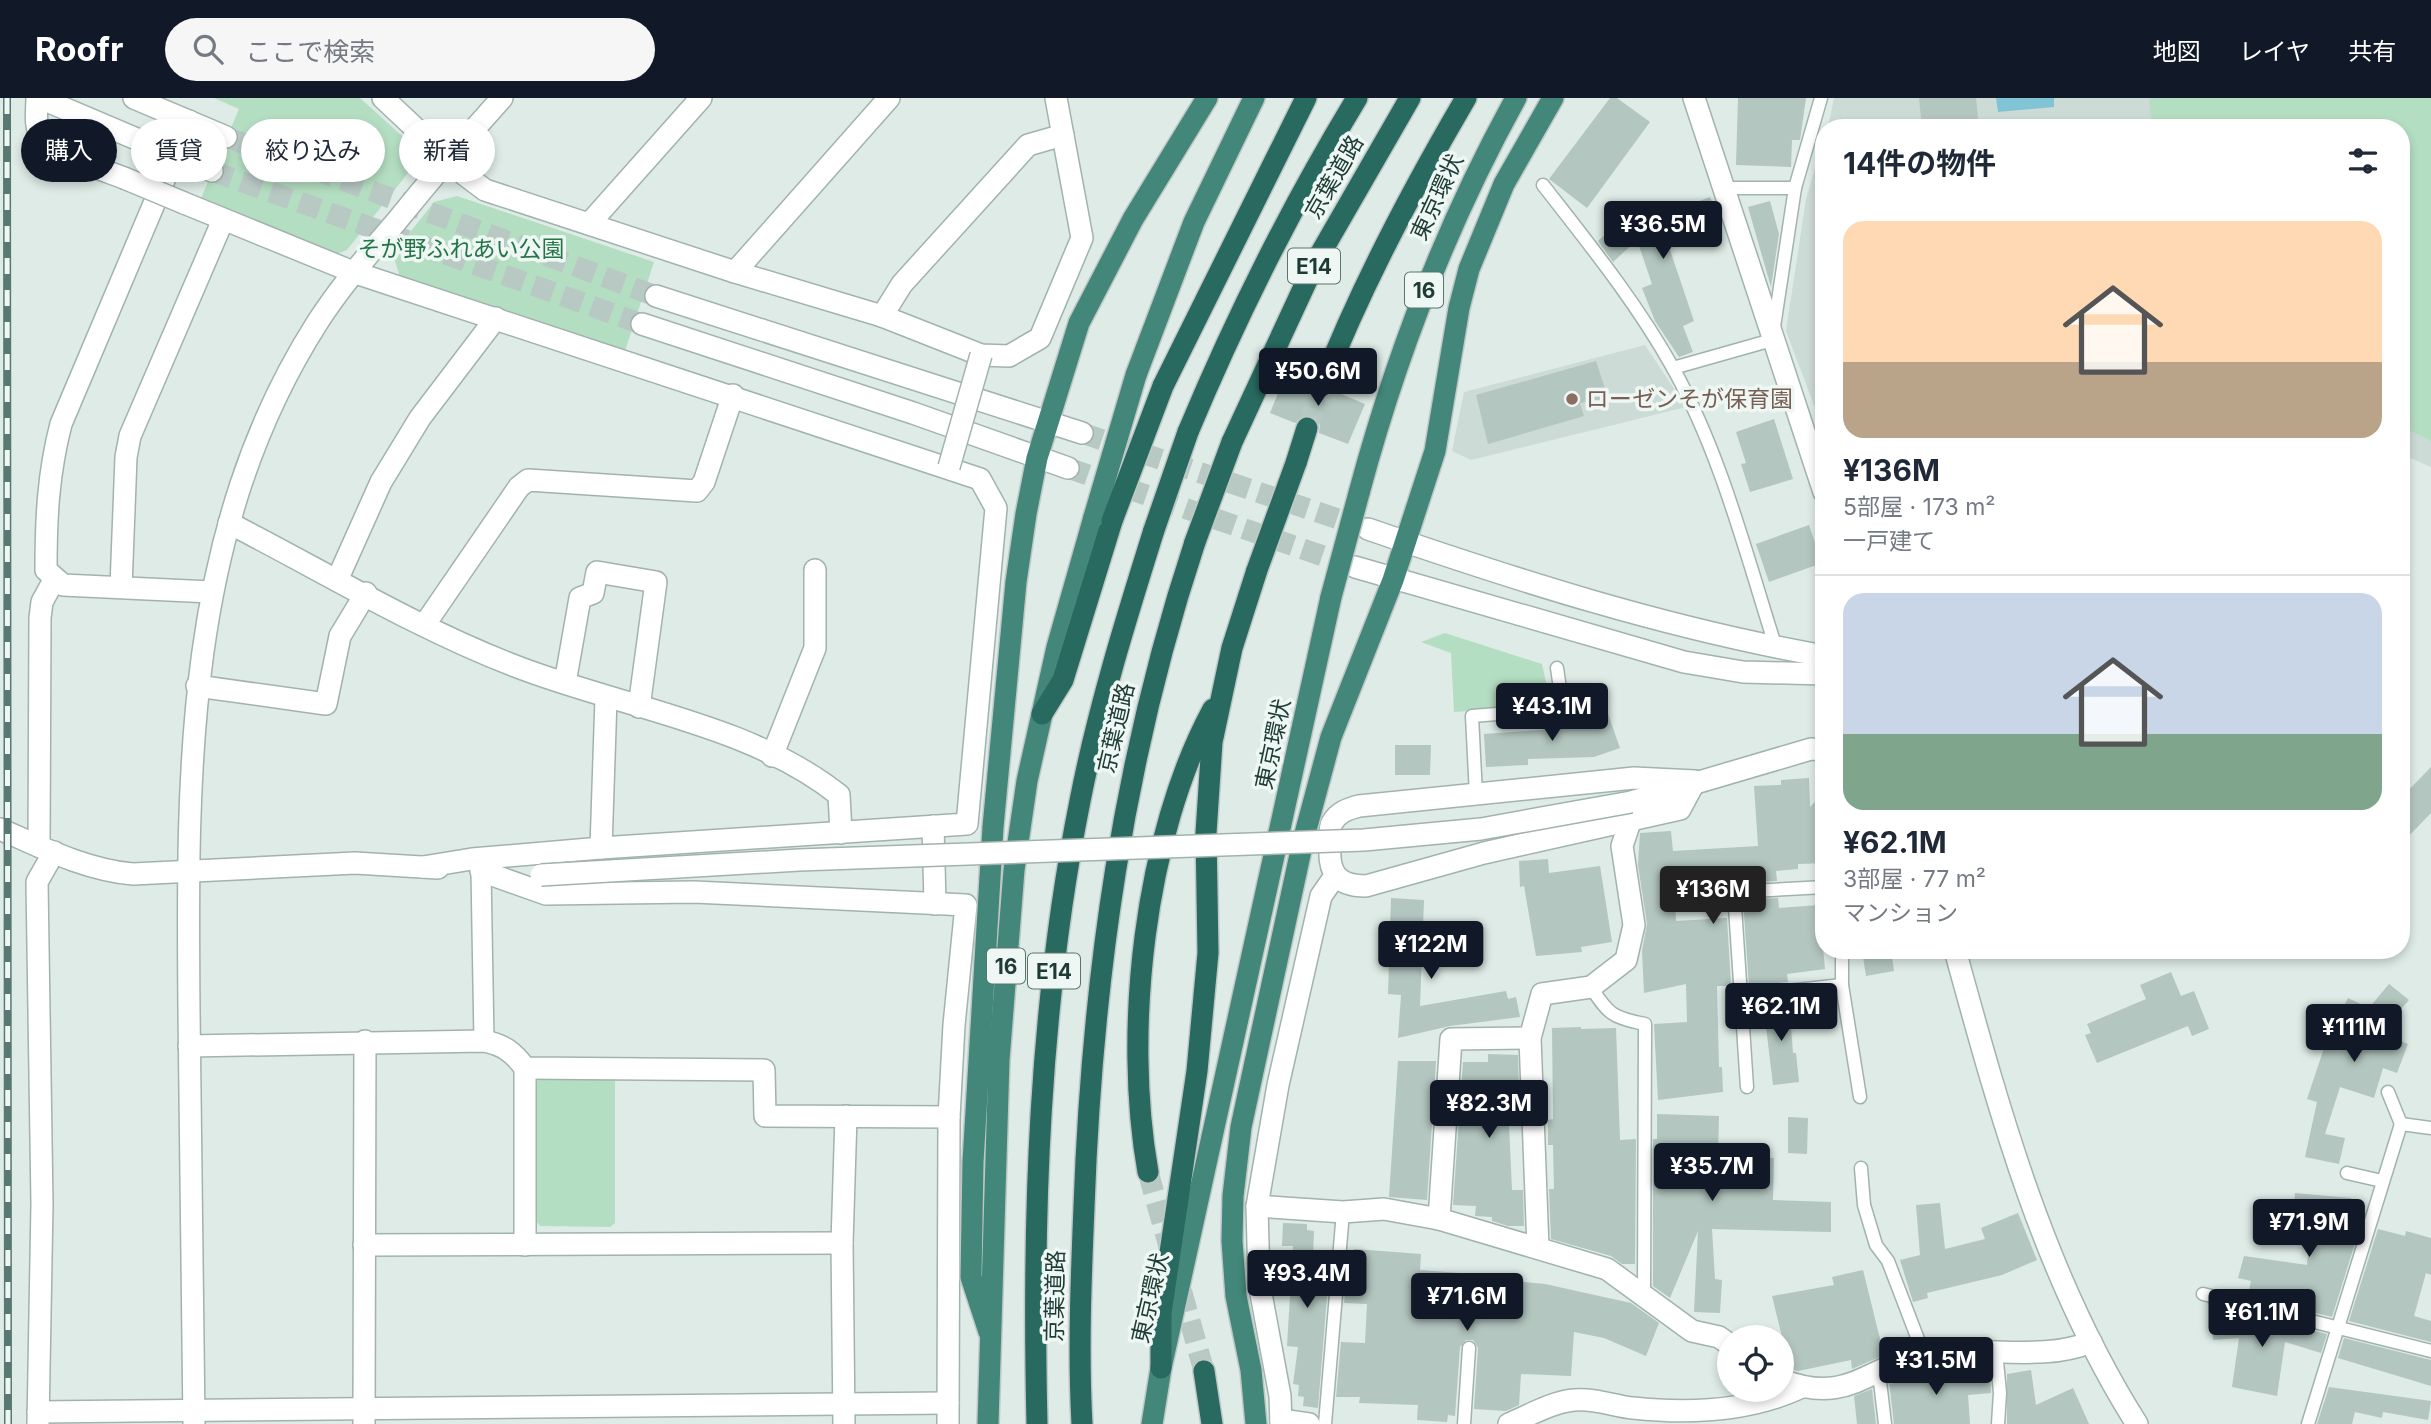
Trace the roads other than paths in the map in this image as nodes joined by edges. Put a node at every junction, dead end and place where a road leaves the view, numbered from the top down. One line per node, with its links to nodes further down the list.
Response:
1 (39, 98): 22 (street); 29 (street, bridge)
2 (134, 98): 18 (street)
3 (383, 98): 19 (street)
4 (502, 98): 20 (street)
5 (701, 98): 30 (street)
6 (889, 98): 32 (street)
7 (1056, 98): 21 (street)
8 (1207, 98): 42 (highway, 16)
9 (1254, 98): 49 (highway, bridge)
10 (1306, 98): 49 (highway, bridge)
11 (1357, 98): 138 (highway, 京葉道路 / E14, bridge)
12 (1410, 98): 139 (highway, 京葉道路 / E14, bridge)
13 (1466, 98): 40 (highway)
14 (1516, 98): 125 (highway, 東京環状 / 16, bridge)
15 (1553, 98): 52 (highway)
16 (1694, 98): 27 (street)
17 (1821, 98): 28 (lane)
18 (184, 119)
19 (406, 119)
20 (483, 119)
21 (1063, 135): 34 (street); 38 (street)
22 (131, 137)
23 (164, 182): 56 (street)
24 (428, 182): 31 (street)
25 (476, 182): 30 (street)
26 (1543, 185): 39 (lane)
27 (1722, 188): 28 (lane); 37 (street)
28 (1795, 188): 37 (lane)
29 (223, 220): 31 (street); 58 (street)
30 (589, 224): 32 (street)
31 (353, 272): 35 (street); 50 (street)
32 (735, 272): 34 (street)
33 (656, 296): 42 (street)
34 (882, 316): 38 (street)
35 (496, 318): 41 (street); 55 (street)
36 (642, 324): 45 (street)
37 (1772, 340): 39 (lane); 46 (street)
38 (981, 355): 47 (street, bridge)
39 (1673, 368): 62 (lane)
40 (1322, 386)
41 (733, 395): 47 (street); 61 (street)
42 (1048, 421): 44 (street); 45 (highway, 16)
43 (1307, 428): 68 (highway, bridge)
44 (1082, 433)
45 (1037, 458): 48 (street); 118 (highway, 16)
46 (1815, 466)
47 (949, 467): 76 (street)
48 (1068, 468)
49 (1103, 519): 118 (highway, 16)
50 (229, 523): 55 (street); 59 (street)
51 (1368, 529): 52 (street)
52 (1405, 542): 57 (highway); 62 (street)
53 (1356, 567): 57 (street)
54 (815, 570): 72 (street)
55 (338, 578): 60 (street)
56 (54, 580): 58 (street); 80 (street)
57 (1393, 580): 65 (street); 142 (highway)
58 (121, 587): 59 (street)
59 (211, 592): 67 (street)
60 (366, 593): 61 (street); 67 (street)
61 (425, 624): 66 (street)
62 (1776, 648): 63 (street)
63 (1815, 654)
64 (1557, 668): 74 (lane)
65 (1815, 674)
66 (565, 683): 69 (street); 70 (street)
67 (197, 687): 83 (street)
68 (1220, 695): 105 (highway); 125 (highway)
69 (606, 698): 70 (street); 79 (street)
70 (639, 707): 72 (street)
71 (1815, 750): 73 (street)
72 (772, 756): 78 (street)
73 (1695, 781): 74 (street); 75 (street)
74 (1476, 794): 84 (street)
75 (1631, 812): 82 (street, bridge); 84 (street); 90 (street)
76 (933, 826): 78 (street); 86 (street)
77 (0, 829): 80 (street)
78 (841, 833): 79 (street)
79 (601, 848): 81 (street)
80 (46, 849): 83 (street); 134 (street)
81 (423, 867): 82 (street); 83 (street)
82 (481, 871): 86 (street); 94 (street)
83 (188, 874): 95 (street)
84 (1335, 876): 108 (street)
85 (1815, 888): 91 (lane)
86 (935, 904): 101 (street)
87 (1842, 959): 89 (lane)
88 (1957, 959): 120 (street)
89 (1842, 985): 91 (lane); 99 (lane)
90 (1591, 987): 92 (street); 115 (lane)
91 (1741, 996): 97 (lane)
92 (1530, 1038): 110 (street); 114 (street)
93 (365, 1041): 94 (street); 95 (street); 112 (street)
94 (484, 1041): 96 (street)
95 (189, 1046): 133 (street)
96 (525, 1068): 100 (street); 113 (street)
97 (1747, 1087)
98 (2388, 1092): 102 (lane)
99 (1860, 1097)
100 (846, 1116): 101 (street); 111 (street)
101 (949, 1117): 130 (street)
102 (2401, 1124): 103 (lane); 107 (lane)
103 (2431, 1128)
104 (1861, 1168): 124 (lane)
105 (1148, 1172)
106 (2347, 1173): 107 (lane)
107 (2382, 1181): 117 (lane)
108 (1256, 1206): 109 (street); 135 (street)
109 (1343, 1212): 110 (street); 144 (lane)
110 (1439, 1219): 114 (street)
111 (842, 1243): 113 (street); 131 (street)
112 (364, 1245): 113 (street); 132 (street)
113 (525, 1245)
114 (1538, 1248): 115 (street)
115 (1644, 1294): 119 (street)
116 (2203, 1294): 117 (lane)
117 (2338, 1328): 123 (lane); 150 (lane)
118 (989, 1332): 137 (highway, 16)
119 (1717, 1337)
120 (2091, 1342): 122 (street); 149 (street)
121 (1469, 1348): 145 (lane)
122 (1996, 1351): 124 (street); 148 (lane)
123 (2431, 1351)
124 (1924, 1355): 127 (street)
125 (1161, 1368): 140 (highway, 東京環状 / 16)
126 (1204, 1371): 141 (highway)
127 (1879, 1373): 129 (street); 147 (lane)
128 (1794, 1384): 129 (street)
129 (1802, 1387): 146 (street)
130 (948, 1402): 131 (street); 136 (street)
131 (844, 1414): 132 (street)
132 (364, 1416): 133 (street)
133 (194, 1417): 134 (street)
134 (38, 1418)
135 (1281, 1422): 143 (street)
136 (947, 1424)
137 (988, 1424)
138 (1037, 1424)
139 (1082, 1424)
140 (1152, 1424)
141 (1212, 1424)
142 (1256, 1424)
143 (1309, 1424)
144 (1325, 1424)
145 (1464, 1424)
146 (1509, 1424)
147 (1885, 1424)
148 (1998, 1424)
149 (2137, 1424)
150 (2308, 1424)

